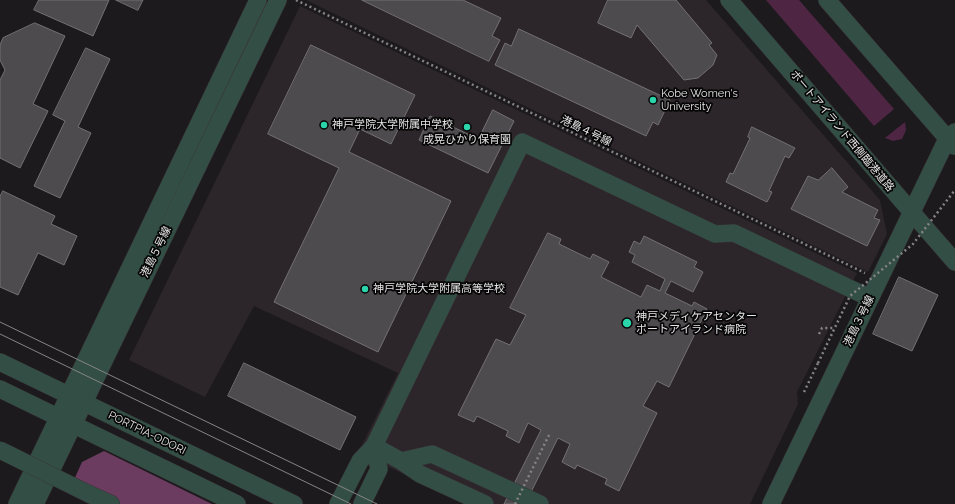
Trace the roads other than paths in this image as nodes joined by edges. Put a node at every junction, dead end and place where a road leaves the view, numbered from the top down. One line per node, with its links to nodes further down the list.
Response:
1 (258, 0): 11 (street, 港島５号線)
2 (278, 0): 11 (street, 港島５号線)
3 (729, 0): 6 (street, ポートアイランド西側臨港道路)
4 (827, 0): 5 (street)
5 (952, 140): 6 (street, 港島３号線)
6 (911, 213): 7 (street, ポートアイランド西側臨港道路); 8 (street, 港島３号線)
7 (955, 262)
8 (870, 298): 13 (street); 25 (street, 港島３号線)
9 (0, 362): 11 (street, PORTPIA-ODORI)
10 (0, 389): 12 (street)
11 (76, 399): 12 (street, 港島５号線); 20 (street, PORTPIA-ODORI)
12 (66, 422): 16 (street, 港島５号線); 17 (street, 港島５号線); 19 (street)
13 (374, 446): 15 (street); 21 (street); 22 (street)
14 (0, 450): 18 (street, bridge)
15 (401, 461): 23 (street); 24 (street)
16 (17, 504)
17 (35, 504)
18 (111, 504)
19 (237, 504)
20 (294, 504)
21 (338, 504)
22 (362, 504)
23 (485, 504)
24 (540, 504)
25 (772, 504)

